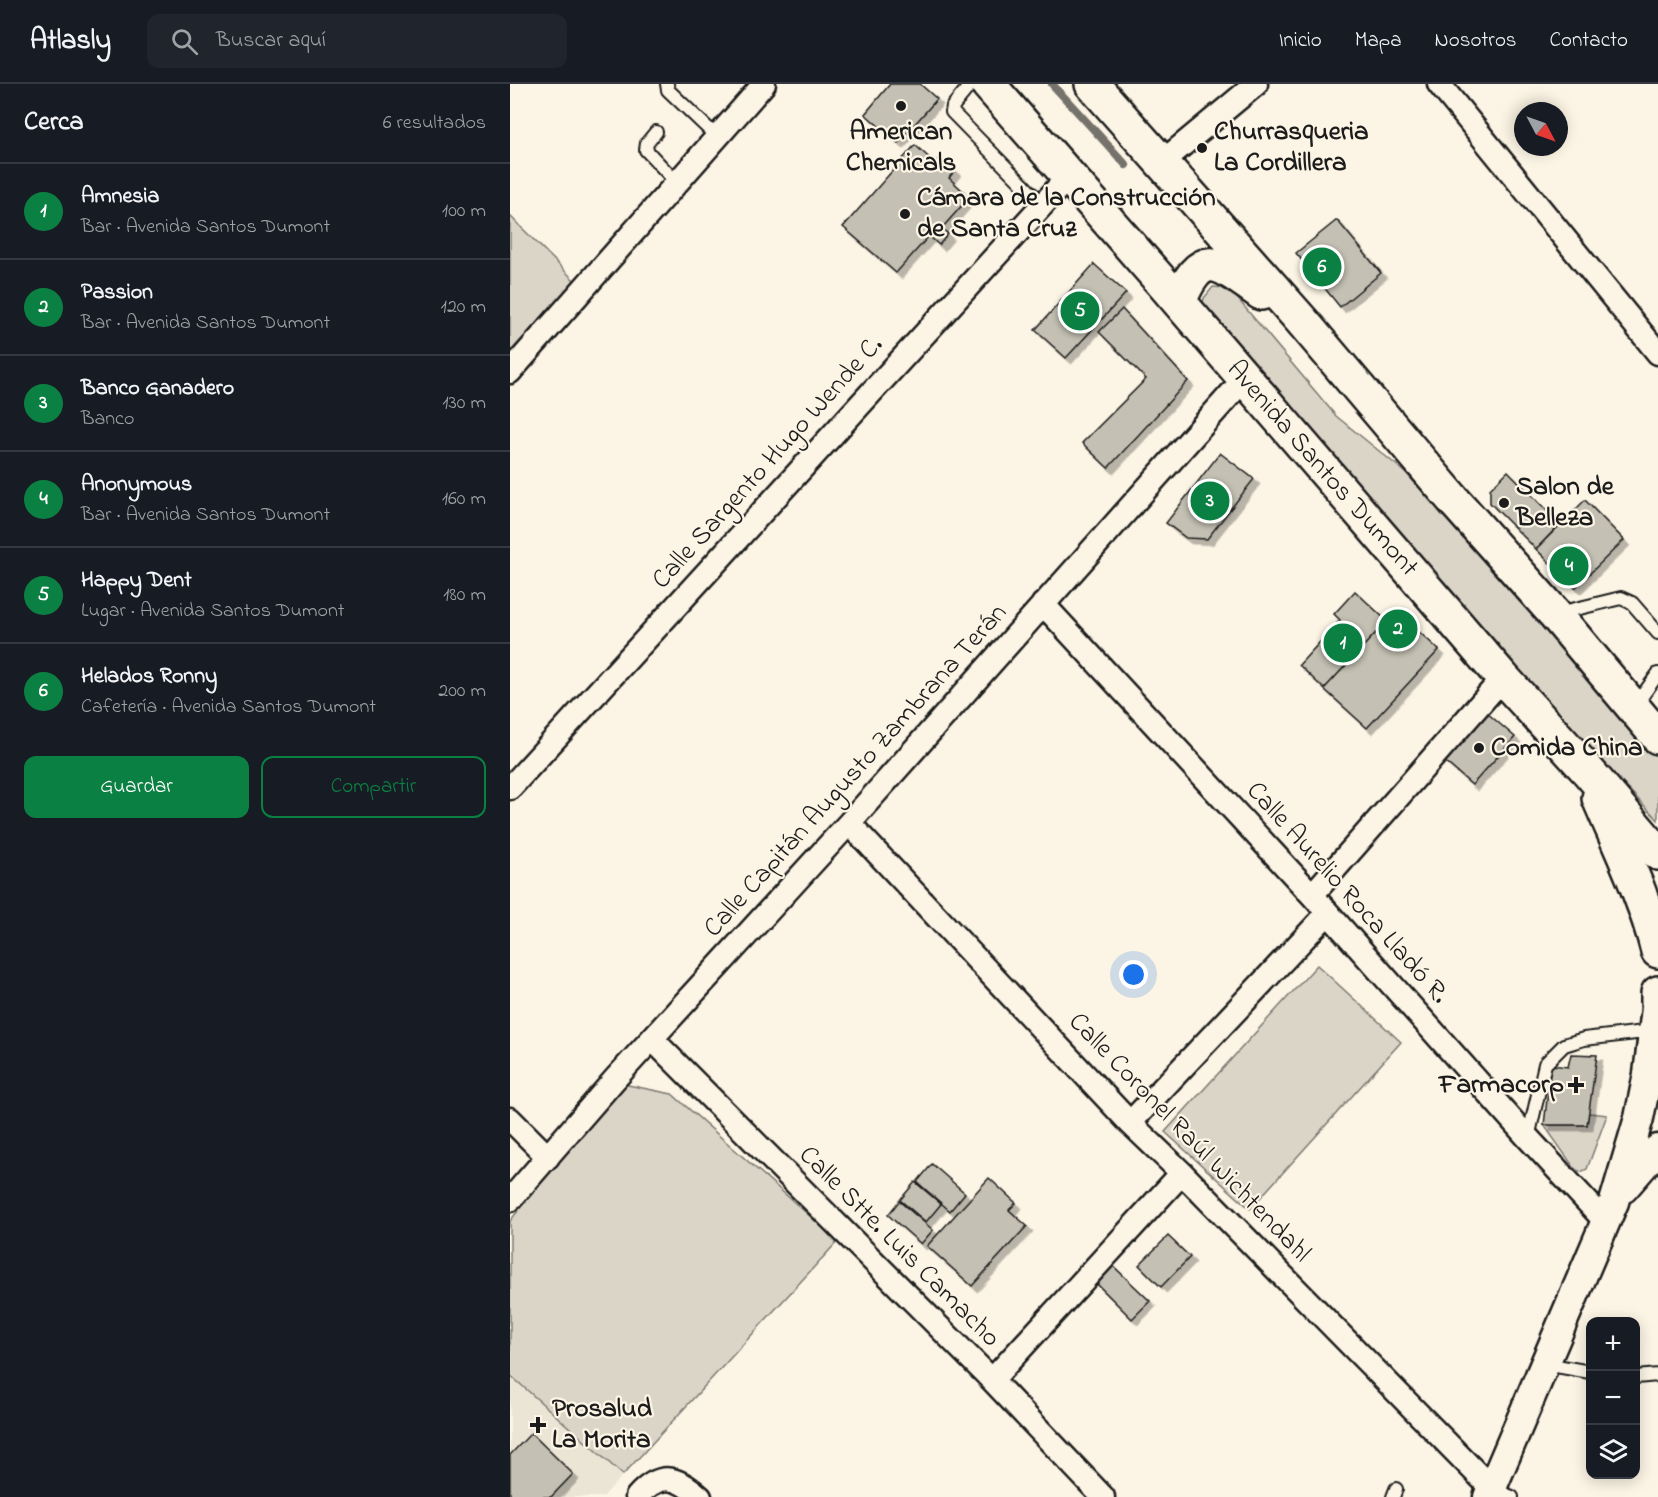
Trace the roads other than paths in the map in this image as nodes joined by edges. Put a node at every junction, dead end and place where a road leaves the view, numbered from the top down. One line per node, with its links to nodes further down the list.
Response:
1 (667, 84): 9 (lane)
2 (764, 84): 9 (street)
3 (971, 84): 13 (lane)
4 (988, 84): 11 (main road, Avenida Santos Dumont)
5 (1092, 84): 10 (main road)
6 (1256, 84): 10 (street)
7 (1439, 84): 18 (street)
8 (656, 132): 12 (lane)
9 (717, 137): 12 (street)
10 (1161, 163): 15 (main road)
11 (1068, 177): 13 (street, Calle Sargento Hugo Wende C.); 14 (main road, Avenida Santos Dumont)
12 (677, 183): 19 (street)
13 (1043, 205): 29 (street, Calle Sargento Hugo Wende C.)
14 (1099, 210): 15 (main road); 16 (main road, Avenida Santos Dumont)
15 (1213, 221): 17 (main road)
16 (1179, 302): 17 (main road); 20 (main road, Avenida Santos Dumont)
17 (1302, 321): 22 (main road)
18 (1658, 353)
19 (510, 372)
20 (1244, 380): 21 (street, Calle Capitán Augusto Zambrana Terán); 25 (main road, Avenida Santos Dumont)
21 (1043, 604): 30 (street, Calle Capitán Augusto Zambrana Terán); 32 (street, Calle Aurelio Roca Lladó R.)
22 (1556, 614): 23 (lane); 26 (main road)
23 (1658, 633)
24 (1658, 674): 26 (lane)
25 (1503, 678): 28 (main road, Avenida Santos Dumont); 32 (street)
26 (1633, 708): 27 (main road)
27 (1658, 737)
28 (1588, 771): 31 (main road, Avenida Santos Dumont); 34 (main road)
29 (510, 788)
30 (849, 823): 36 (street, Calle Capitán Augusto Zambrana Terán); 38 (street, Calle Coronel Raúl Wichtendahl)
31 (1658, 853)
32 (1312, 895): 33 (street, Calle Aurelio Roca Lladó R.)
33 (1328, 913): 38 (street); 39 (street, Calle Aurelio Roca Lladó R.)
34 (1658, 951)
35 (1657, 1006): 39 (lane); 44 (street)
36 (652, 1039): 41 (street, Calle Capitán Augusto Zambrana Terán); 49 (street, Calle Stte. Luis Camacho)
37 (510, 1119): 41 (street)
38 (1130, 1123): 42 (street, Calle Coronel Raúl Wichtendahl)
39 (1528, 1138): 44 (street, Calle Aurelio Roca Lladó R.)
40 (1658, 1149): 44 (street)
41 (548, 1156): 43 (street, Calle Capitán Augusto Zambrana Terán)
42 (1182, 1173): 49 (street); 51 (street, Calle Coronel Raúl Wichtendahl)
43 (510, 1200)
44 (1610, 1212): 45 (street)
45 (1545, 1364): 46 (lane); 51 (street)
46 (1586, 1371)
47 (1658, 1375): 48 (lane)
48 (1640, 1377)
49 (992, 1380): 53 (street, Calle Stte. Luis Camacho)
50 (694, 1492): 52 (street)
51 (1498, 1494)
52 (637, 1497)
53 (1103, 1497)

